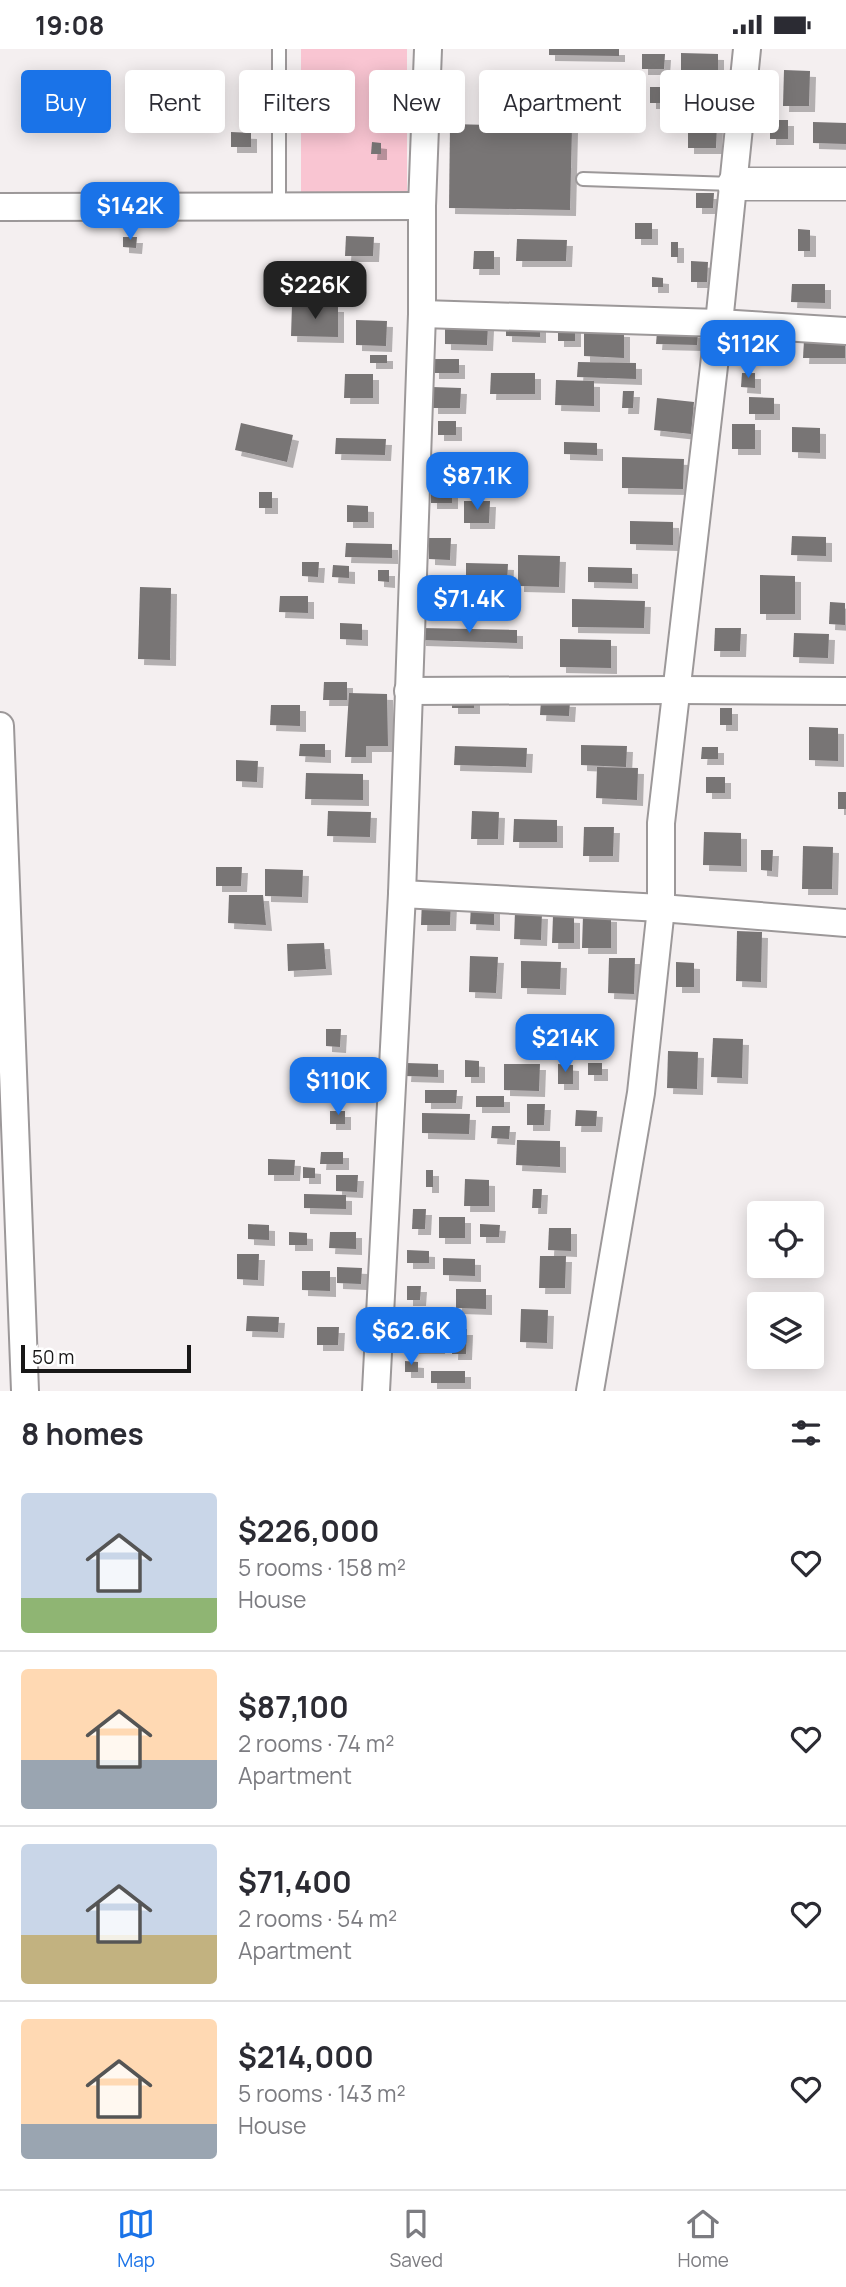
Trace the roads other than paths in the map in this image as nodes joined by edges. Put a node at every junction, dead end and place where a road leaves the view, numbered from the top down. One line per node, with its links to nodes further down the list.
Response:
1 (279, 49): 7 (lane)
2 (428, 49): 8 (street)
3 (747, 49): 5 (street)
4 (583, 179): 5 (lane)
5 (734, 184): 6 (street); 11 (street)
6 (846, 184)
7 (279, 206): 8 (street); 9 (street)
8 (422, 206): 10 (street)
9 (0, 207)
10 (422, 314): 11 (street); 14 (street)
11 (719, 323): 12 (street); 13 (street)
12 (846, 331)
13 (677, 690): 14 (street); 15 (street); 18 (street)
14 (408, 691): 17 (street)
15 (846, 691)
16 (0, 726): 20 (street)
17 (401, 894): 18 (street); 21 (street)
18 (661, 908): 19 (street); 22 (street)
19 (846, 923)
20 (25, 1391)
21 (376, 1391)
22 (590, 1391)

